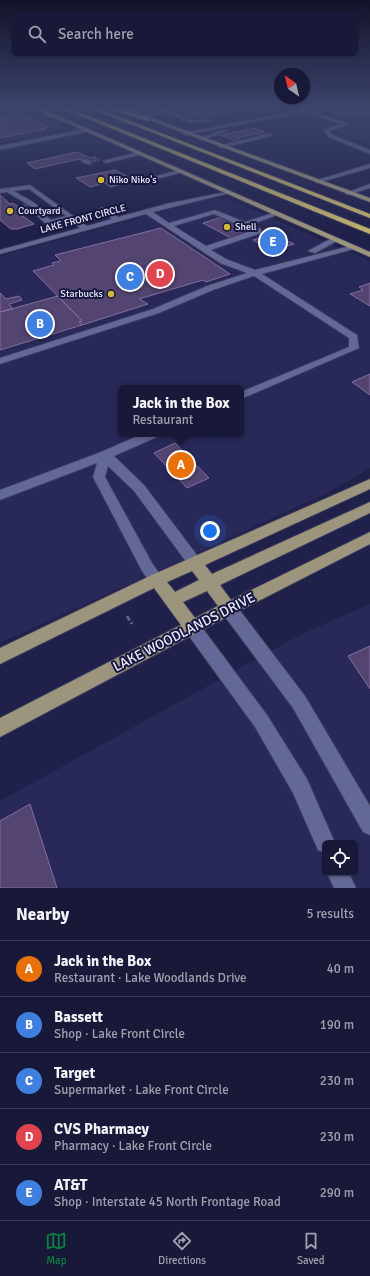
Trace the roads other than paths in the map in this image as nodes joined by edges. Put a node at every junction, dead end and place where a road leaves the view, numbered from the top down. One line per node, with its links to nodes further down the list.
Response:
1 (125, 148): 5 (main road)
2 (163, 148): 30 (highway)
3 (196, 148): 24 (highway)
4 (228, 148): 11 (main road)
5 (138, 154): 6 (street); 9 (main road)
6 (106, 161)
7 (370, 166): 11 (street)
8 (370, 170): 12 (street)
9 (178, 172): 10 (street); 14 (main road)
10 (153, 178)
11 (317, 181): 12 (main road)
12 (324, 184): 18 (main road)
13 (370, 185): 18 (street)
14 (214, 188): 17 (main road); 20 (street, LAKE FRONT CIRCLE)
15 (8, 190): 16 (street); 25 (street); 25 (street)
16 (0, 191)
17 (224, 192): 20 (street, LAKE FRONT CIRCLE); 23 (main road)
18 (348, 193): 19 (main road)
19 (370, 200)
20 (170, 205): 22 (street, LAKE FRONT CIRCLE)
21 (102, 209): 26 (street)
22 (148, 212): 26 (street, LAKE FRONT CIRCLE); 27 (street)
23 (275, 214): 28 (street); 31 (main road)
24 (370, 216)
25 (70, 218): 29 (street)
26 (118, 220): 29 (street, LAKE FRONT CIRCLE)
27 (169, 225): 28 (street); 33 (street)
28 (244, 225): 33 (street)
29 (86, 228): 34 (street, LAKE FRONT CIRCLE)
30 (370, 232)
31 (335, 240): 32 (main road); 36 (street)
32 (351, 247): 35 (main road); 36 (street)
33 (205, 249): 37 (street)
34 (1, 250)
35 (370, 255)
36 (293, 260): 37 (street)
37 (255, 273): 38 (street); 39 (street)
38 (0, 361)
39 (244, 395)
40 (146, 437): 41 (street)
41 (105, 455): 44 (street); 48 (street); 49 (street)
42 (370, 480): 45 (main road)
43 (370, 484): 45 (main road)
44 (0, 495)
45 (330, 503): 48 (main road)
46 (370, 507): 50 (main road)
47 (370, 538): 52 (main road, LAKE WOODLANDS DRIVE)
48 (195, 563): 49 (main road); 50 (main road)
49 (157, 580): 51 (main road); 54 (main road)
50 (210, 583): 51 (main road); 52 (main road)
51 (172, 600): 53 (main road)
52 (229, 609): 53 (main road, LAKE WOODLANDS DRIVE); 56 (street)
53 (192, 627): 55 (main road, LAKE WOODLANDS DRIVE); 57 (street)
54 (0, 656)
55 (0, 728)
56 (370, 825)
57 (324, 840)
58 (339, 876): 59 (street)
59 (345, 888)

